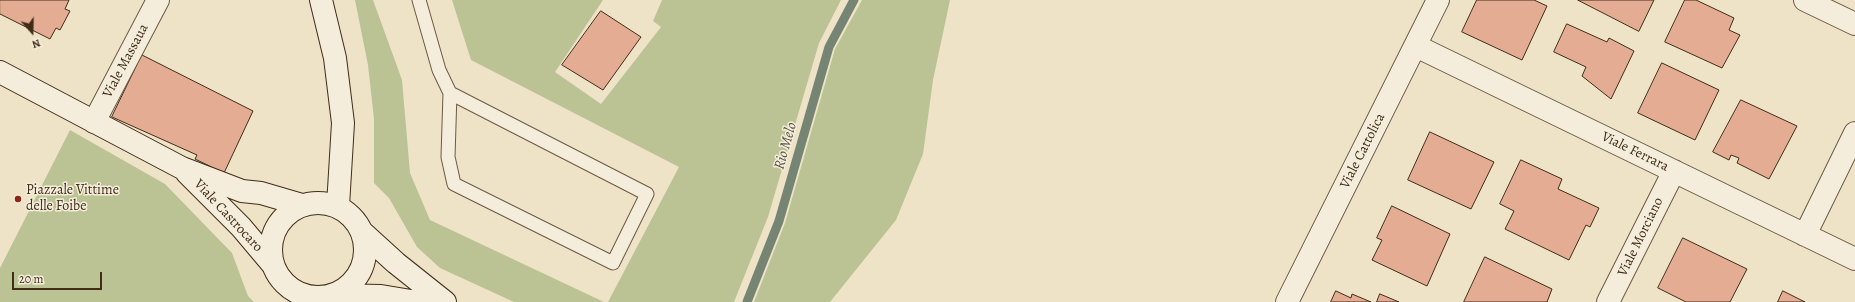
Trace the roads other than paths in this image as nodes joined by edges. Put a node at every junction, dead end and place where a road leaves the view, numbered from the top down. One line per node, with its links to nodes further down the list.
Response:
1 (158, 0): 10 (street, Viale Massaua)
2 (321, 0): 15 (street)
3 (419, 0): 9 (lane)
4 (1438, 0): 7 (street, Viale Cattolica)
5 (1805, 0): 6 (street)
6 (1855, 24)
7 (1416, 46): 13 (street, Viale Ferrara); 23 (street, Viale Cattolica)
8 (0, 72): 10 (street, Viale Castrocaro)
9 (450, 93): 9 (lane)
10 (94, 122): 12 (street, Viale Castrocaro)
11 (1855, 132): 17 (street)
12 (182, 168): 14 (street, Viale Castrocaro); 19 (street, Viale Castrocaro)
13 (1674, 171): 17 (street, Viale Ferrara); 24 (street, Viale Morciano)
14 (302, 205): 15 (street, Viale Castrocaro); 19 (street, Viale Castrocaro)
15 (338, 206): 16 (street, Viale Castrocaro)
16 (363, 233): 20 (street, Viale Castrocaro); 22 (street, Viale Castrocaro)
17 (1805, 235): 18 (street, Viale Ferrara)
18 (1855, 259)
19 (273, 265): 20 (street, Viale Castrocaro)
20 (332, 295): 21 (street, Viale Castrocaro)
21 (417, 302)
22 (445, 302)
23 (1287, 302)
24 (1608, 302)

